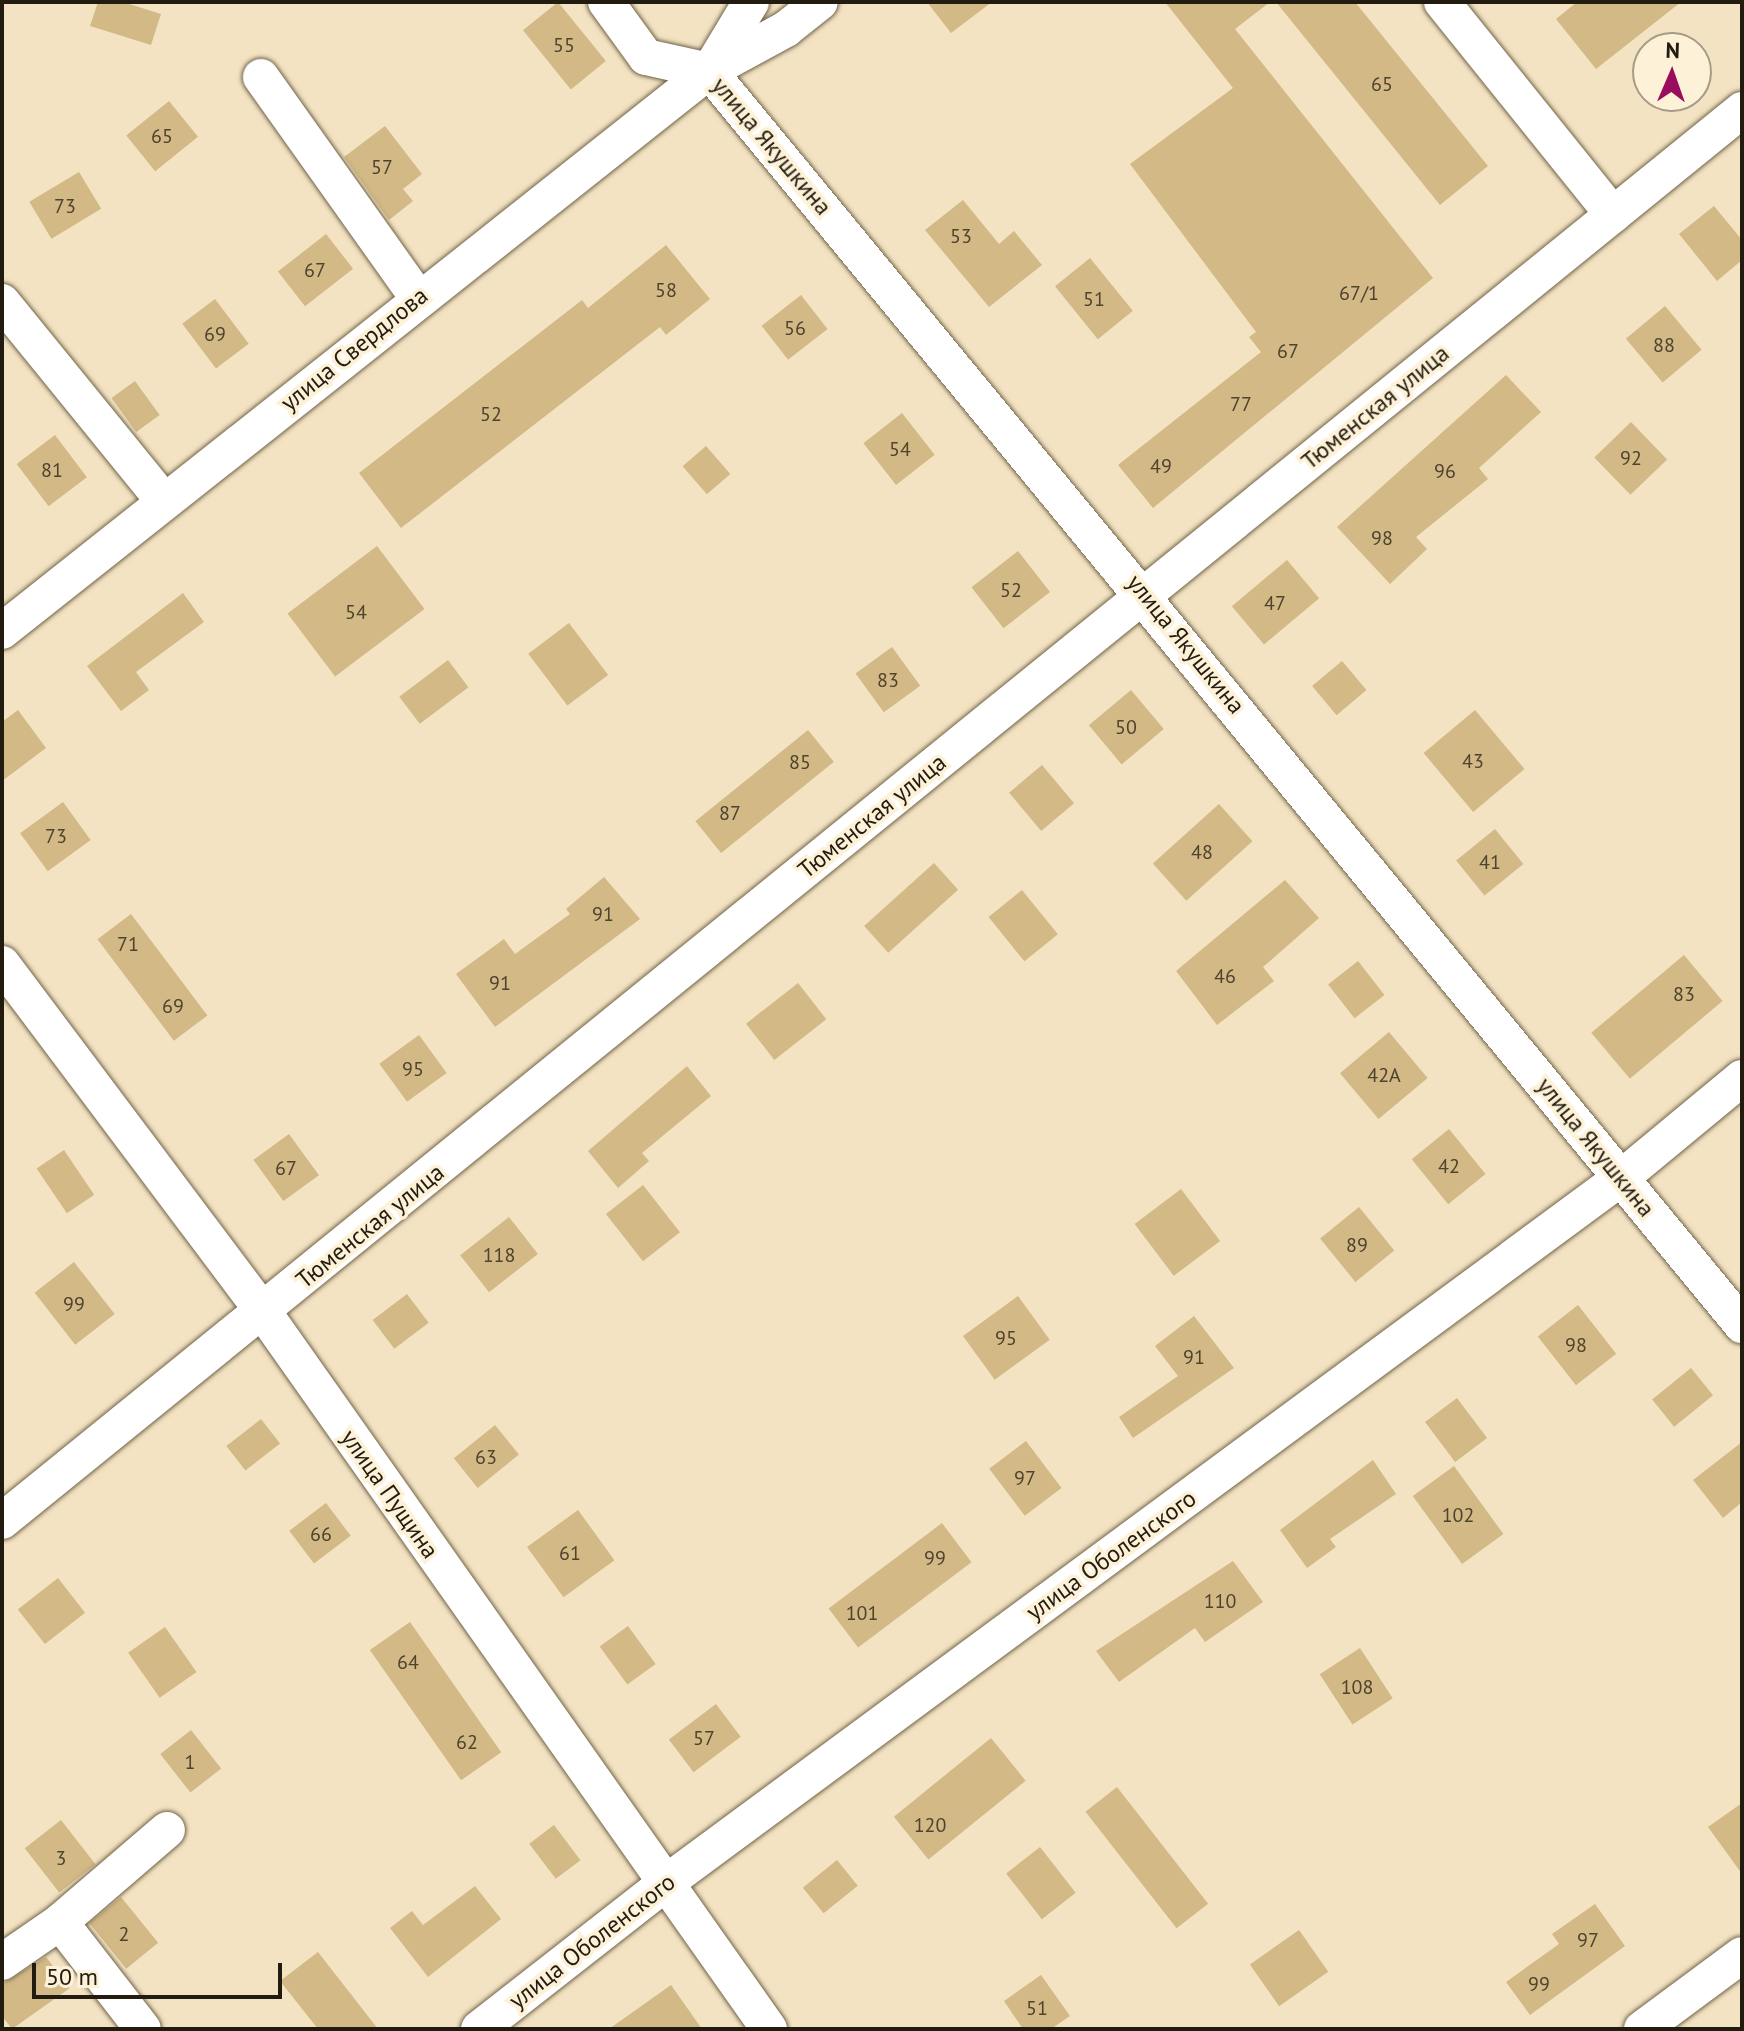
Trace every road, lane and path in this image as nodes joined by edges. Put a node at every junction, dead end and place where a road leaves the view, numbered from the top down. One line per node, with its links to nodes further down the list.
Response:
1 (606, 2): 5 (street, улица Якушкина)
2 (751, 2): 5 (street, улица Свердлова)
3 (820, 2): 5 (street, улица Свердлова)
4 (1442, 2): 8 (street)
5 (709, 71): 9 (street, улица Свердлова); 12 (street, улица Якушкина)
6 (261, 77): 9 (street)
7 (1742, 110): 8 (street, Тюменская улица)
8 (1613, 215): 12 (street, Тюменская улица)
9 (418, 298): 11 (street, улица Свердлова)
10 (2, 302): 11 (street)
11 (164, 501): 13 (street, улица Свердлова)
12 (1144, 593): 16 (street, улица Якушкина); 17 (street, Тюменская улица)
13 (2, 631)
14 (2, 964): 17 (street, улица Пущина)
15 (1742, 1078): 16 (street, улица Оболенского)
16 (1621, 1178): 18 (street, улица Якушкина); 21 (street, улица Оболенского)
17 (264, 1313): 19 (street, Тюменская улица); 21 (street, улица Пущина)
18 (1742, 1325)
19 (2, 1521)
20 (167, 1830): 22 (street)
21 (663, 1885): 26 (street, улица Оболенского); 27 (street, улица Пущина)
22 (60, 1922): 24 (street); 25 (street)
23 (1742, 1955): 28 (street)
24 (2, 1962)
25 (143, 2029)
26 (479, 2029)
27 (769, 2029)
28 (1642, 2029)

